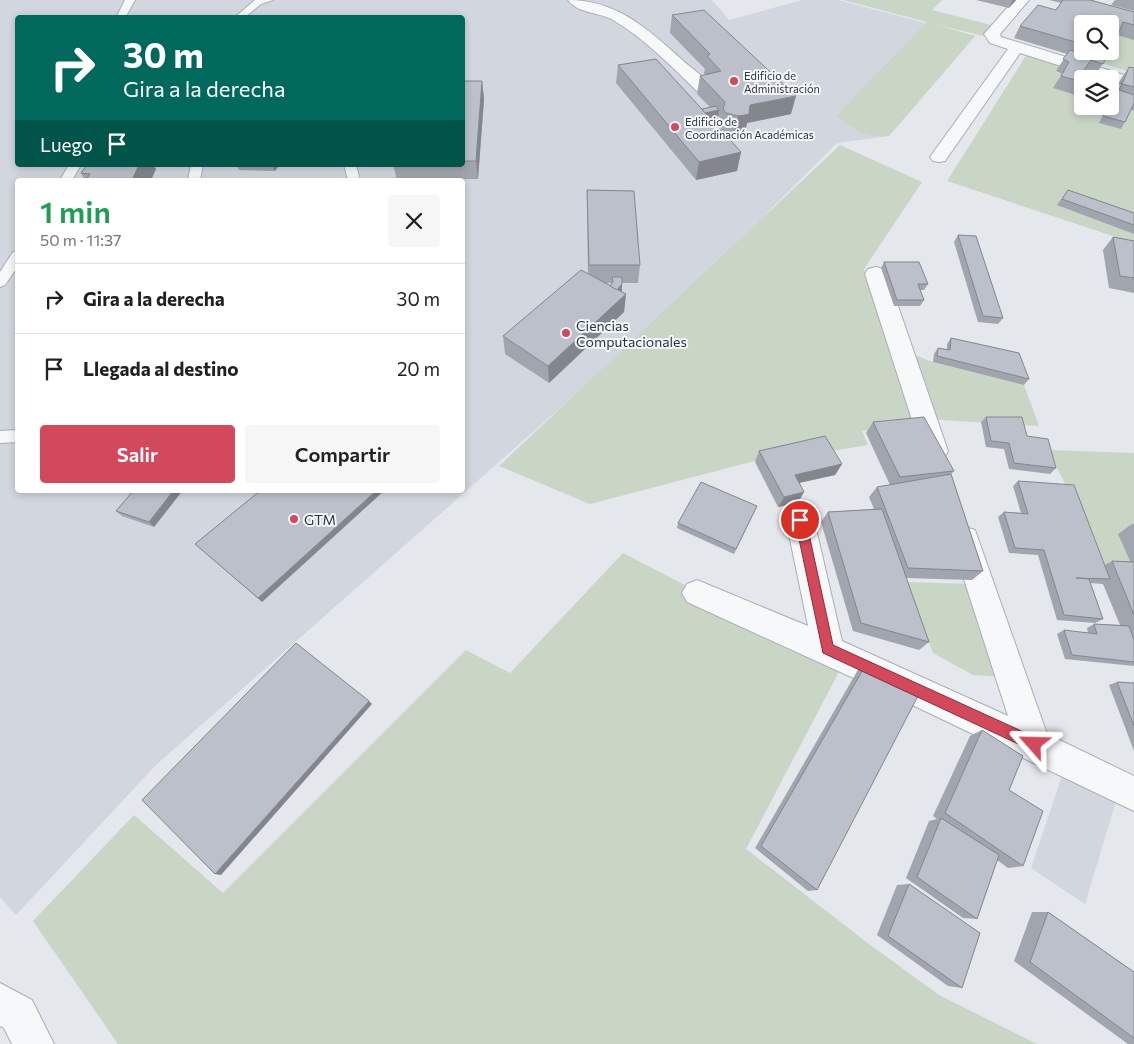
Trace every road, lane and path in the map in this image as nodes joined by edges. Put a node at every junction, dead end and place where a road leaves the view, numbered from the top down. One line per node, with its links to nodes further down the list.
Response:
1 (130, 0): 6 (lane)
2 (575, 0): 5 (street)
3 (1022, 0): 8 (street)
4 (260, 1): 7 (lane)
5 (614, 7): 10 (street)
6 (122, 15)
7 (242, 15)
8 (1017, 48): 9 (street); 11 (street)
9 (1134, 83)
10 (704, 88)
11 (939, 157)
12 (74, 167): 13 (lane)
13 (67, 178)
14 (15, 260): 16 (lane)
15 (876, 274): 19 (street)
16 (0, 282)
17 (15, 436): 18 (lane)
18 (0, 438)
19 (942, 472)
20 (958, 519): 24 (street)
21 (800, 520): 23 (street)
22 (697, 593): 23 (street)
23 (828, 648): 24 (street)
24 (1034, 744): 25 (street)
25 (1134, 794)
26 (0, 1003): 27 (street)
27 (34, 1044)

